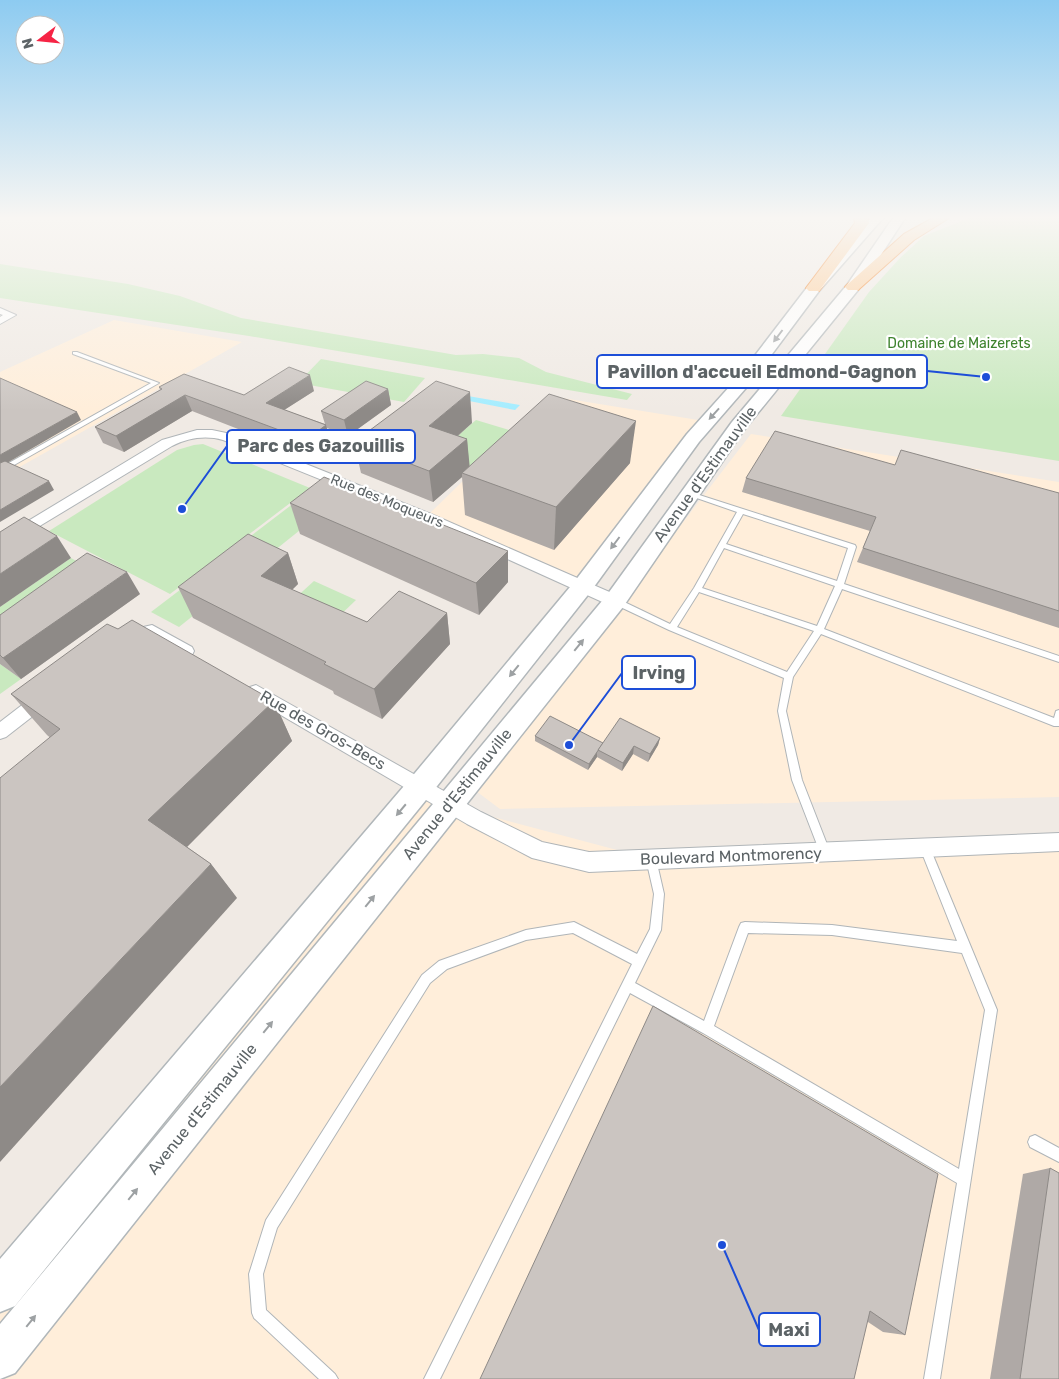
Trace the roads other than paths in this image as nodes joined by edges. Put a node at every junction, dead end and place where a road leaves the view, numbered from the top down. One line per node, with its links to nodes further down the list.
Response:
1 (818, 282): 6 (highway)
2 (819, 282): 6 (main road, Avenue d'Estimauville)
3 (855, 282): 5 (main road, Avenue d'Estimauville)
4 (857, 282): 5 (highway)
5 (853, 286): 11 (main road, Avenue d'Estimauville)
6 (814, 288): 16 (main road, Avenue d'Estimauville, one-way to 16)
7 (0, 310): 8 (street)
8 (0, 321)
9 (75, 353): 10 (lane)
10 (0, 471)
11 (690, 494): 12 (lane); 18 (main road, Avenue d'Estimauville)
12 (741, 511): 14 (lane); 15 (lane)
13 (0, 545): 16 (street, Rue des Moqueurs)
14 (721, 545): 15 (lane); 17 (lane)
15 (840, 584): 20 (lane); 22 (lane)
16 (583, 586): 18 (street, Rue des Moqueurs); 29 (main road, Avenue d'Estimauville, one-way to 29)
17 (697, 589): 19 (lane); 20 (lane)
18 (615, 601): 19 (lane); 29 (main road, Avenue d'Estimauville, one-way to 18)
19 (672, 628): 24 (lane)
20 (819, 630): 24 (lane); 27 (lane)
21 (112, 646): 23 (street)
22 (1059, 659)
23 (201, 660)
24 (789, 676): 32 (lane)
25 (244, 685): 29 (street, Rue des Gros-Becs)
26 (60, 686): 28 (street)
27 (1058, 720)
28 (0, 732)
29 (434, 796): 33 (street, Boulevard Montmorency); 41 (main road, Avenue d'Estimauville, one-way to 41); 42 (main road, Avenue d'Estimauville, one-way to 29)
30 (1059, 842): 31 (street, Boulevard Montmorency)
31 (925, 848): 32 (street, Boulevard Montmorency); 34 (lane)
32 (825, 852): 33 (street, Boulevard Montmorency)
33 (651, 859): 35 (lane)
34 (966, 948): 37 (lane); 40 (lane)
35 (639, 961): 36 (lane); 43 (lane)
36 (628, 985): 37 (lane); 44 (lane)
37 (707, 1029): 40 (lane)
38 (1035, 1142): 39 (lane)
39 (1059, 1155)
40 (964, 1180): 45 (lane)
41 (0, 1291)
42 (0, 1358)
43 (330, 1379)
44 (432, 1379)
45 (932, 1379)

